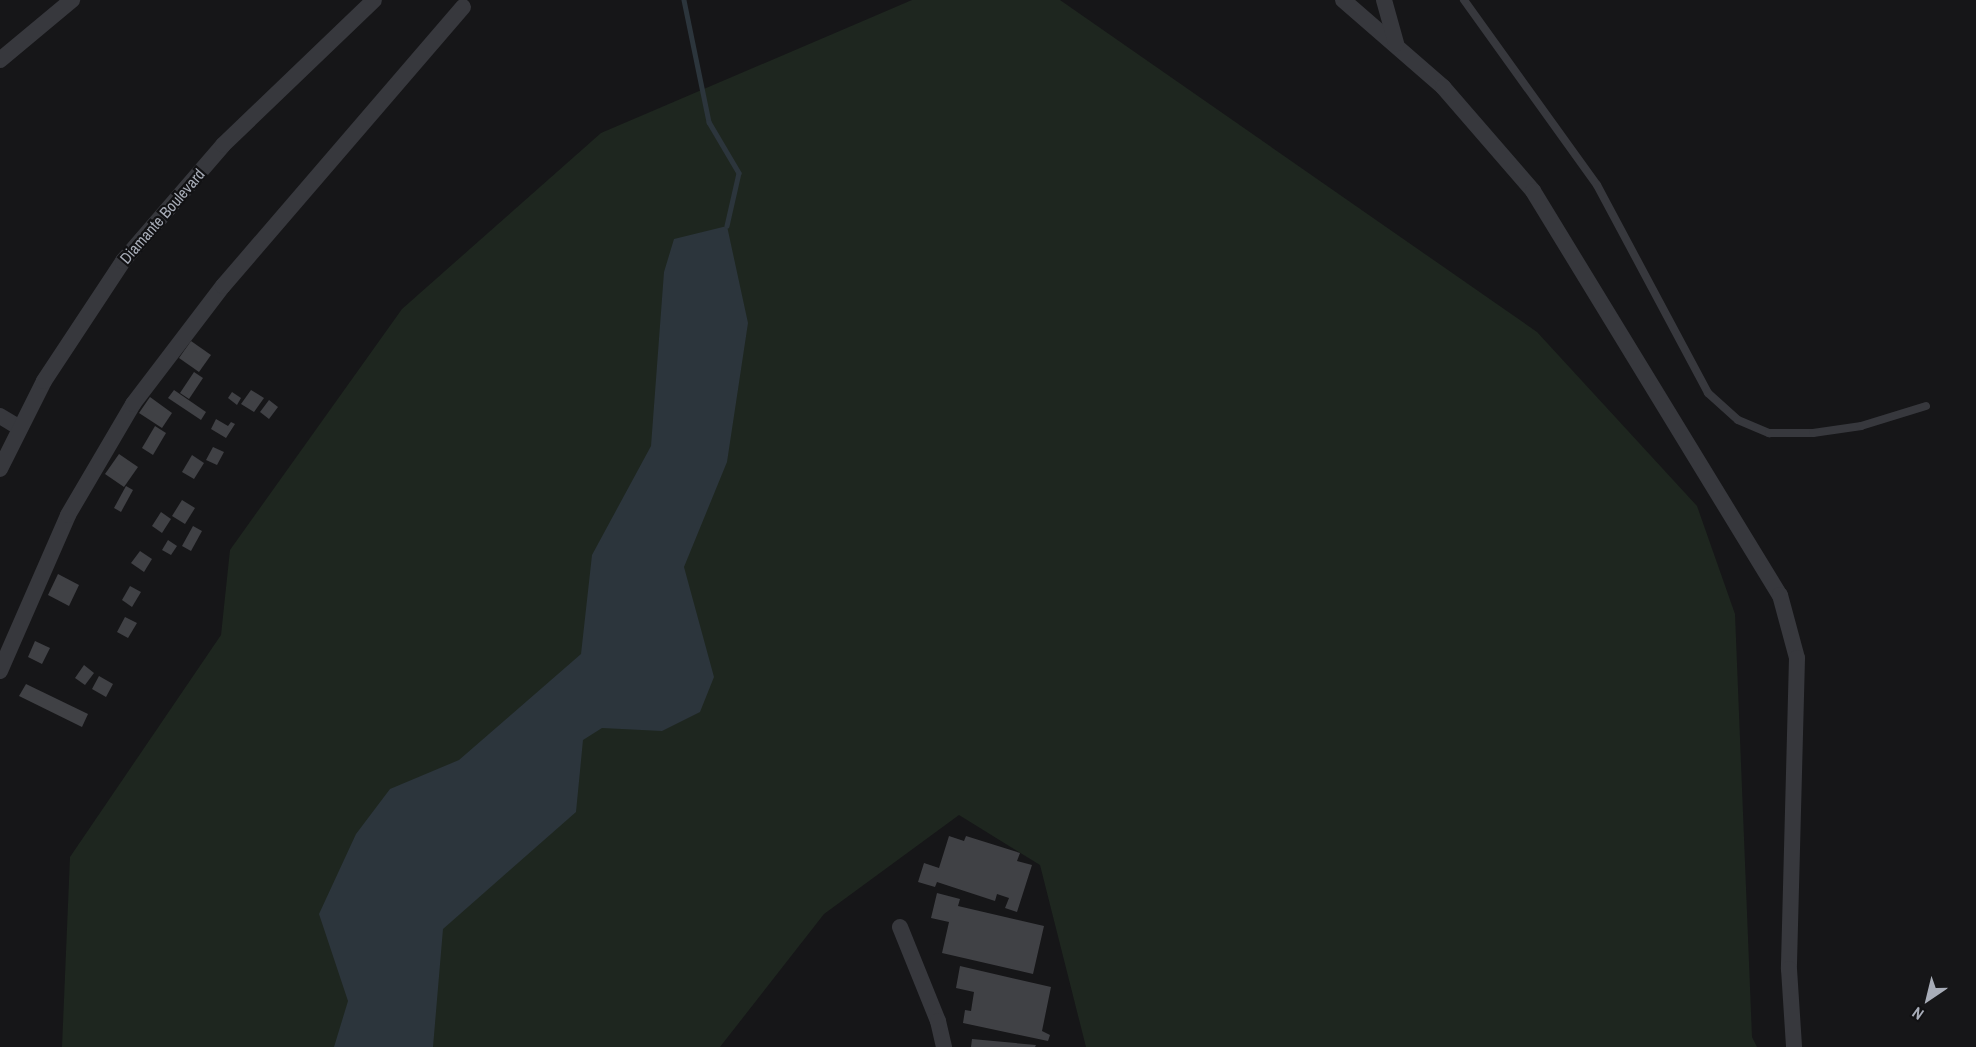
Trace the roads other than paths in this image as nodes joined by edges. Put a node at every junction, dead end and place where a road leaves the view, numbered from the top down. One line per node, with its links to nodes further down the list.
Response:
1 (72, 0): 8 (street)
2 (374, 0): 11 (street, Diamante Boulevard)
3 (1343, 0): 7 (street)
4 (1384, 0): 7 (street)
5 (1464, 0): 9 (lane)
6 (463, 7): 13 (street)
7 (1396, 44): 16 (street)
8 (0, 60)
9 (1926, 406)
10 (0, 416): 11 (street)
11 (20, 428): 12 (street, Diamante Boulevard)
12 (0, 470)
13 (0, 671)
14 (900, 927): 15 (street)
15 (944, 1047)
16 (1794, 1047)

